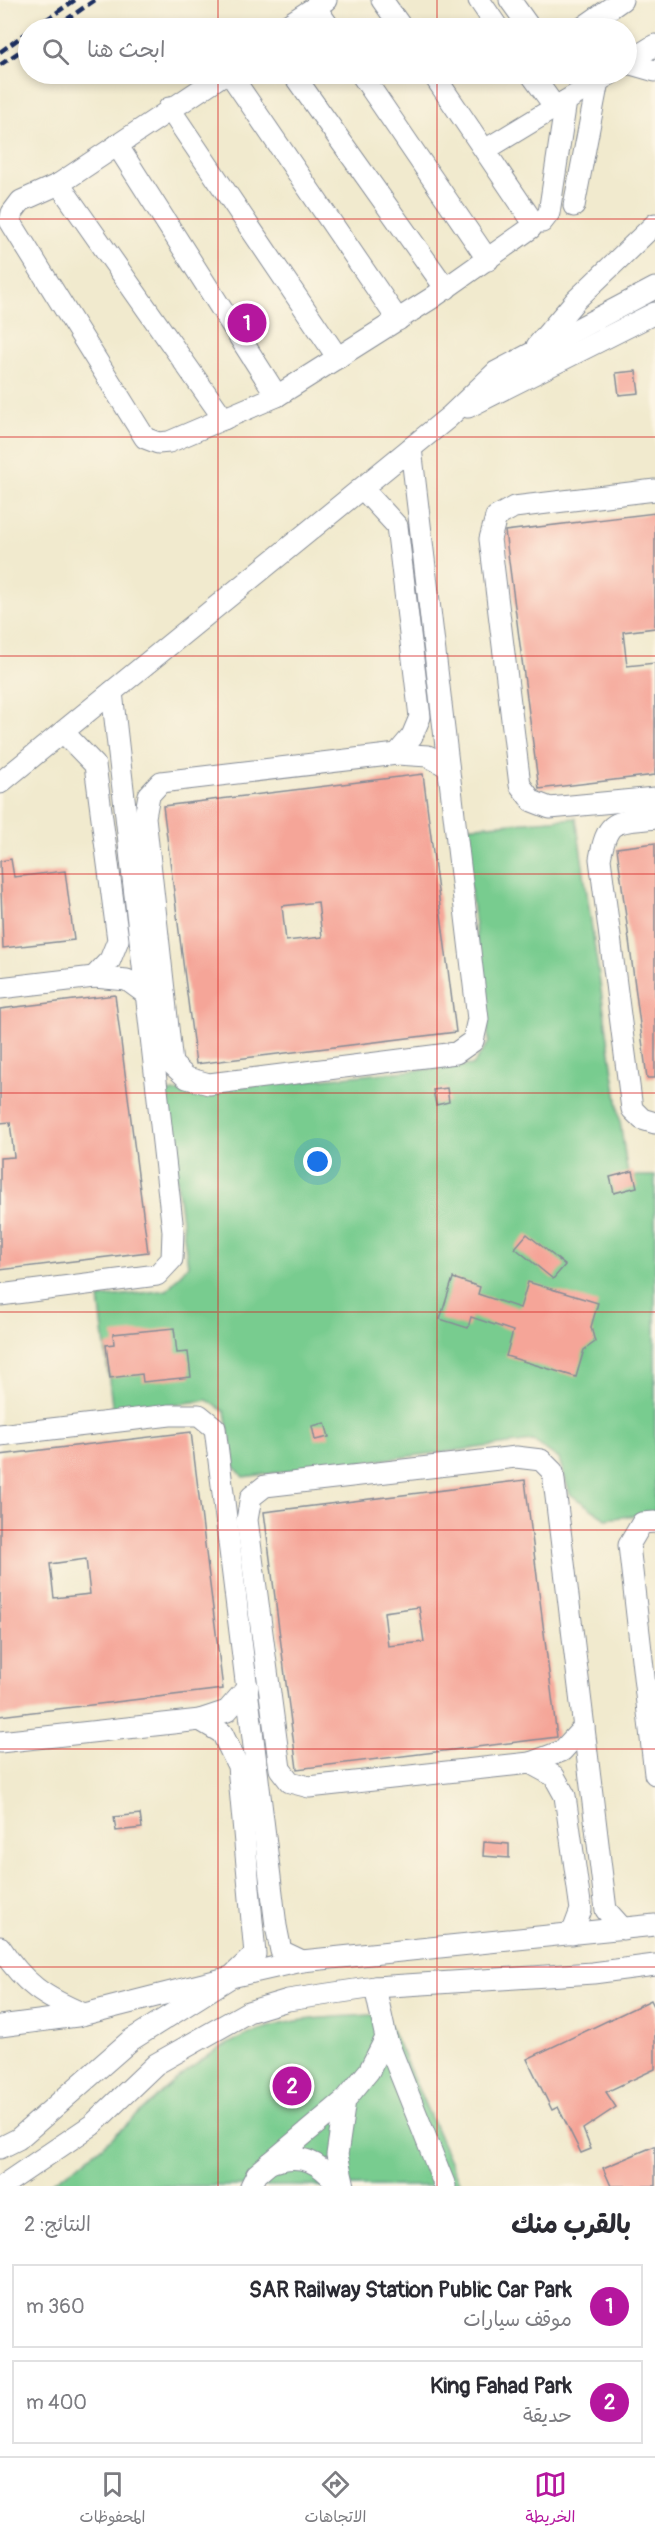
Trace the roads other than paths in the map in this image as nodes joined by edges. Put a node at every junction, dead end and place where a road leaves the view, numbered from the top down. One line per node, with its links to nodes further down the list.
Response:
1 (382, 0): 8 (street)
2 (479, 0): 9 (street)
3 (510, 0): 10 (street)
4 (622, 0): 11 (street)
5 (321, 3): 6 (street); 7 (street)
6 (298, 18)
7 (326, 18)
8 (395, 18)
9 (491, 18)
10 (523, 18)
11 (596, 18)
12 (655, 45): 13 (street)
13 (637, 56)
14 (637, 71): 15 (street)
15 (655, 71)
16 (208, 84): 25 (street)
17 (237, 84): 36 (street)
18 (300, 84): 34 (street)
19 (368, 84): 32 (street)
20 (439, 84): 27 (street)
21 (541, 84): 24 (street)
22 (593, 84): 24 (street)
23 (611, 84): 29 (street)
24 (561, 104): 27 (street); 30 (street)
25 (169, 108): 26 (street); 38 (street)
26 (117, 145): 28 (street); 39 (street)
27 (485, 150): 30 (street)
28 (59, 184): 41 (street); 41 (street)
29 (574, 206)
30 (533, 222): 32 (street)
31 (655, 224): 37 (street)
32 (488, 260): 34 (street)
33 (655, 288): 37 (street)
34 (446, 289): 36 (street)
35 (655, 313): 40 (street)
36 (398, 320): 38 (street)
37 (529, 355): 40 (street)
38 (338, 358): 39 (street)
39 (277, 396): 41 (street)
40 (449, 417): 42 (street)
41 (224, 419)
42 (411, 448): 43 (street); 48 (street)
43 (362, 488): 45 (street); 47 (street)
44 (655, 490): 50 (street)
45 (112, 692): 46 (street); 54 (street)
46 (63, 732): 49 (street); 52 (street)
47 (397, 754): 48 (street); 48 (street)
48 (448, 767)
49 (0, 783)
50 (655, 798)
51 (655, 818): 55 (street)
52 (94, 977): 53 (street); 54 (street)
53 (0, 988)
54 (146, 994): 56 (street)
55 (655, 1123)
56 (0, 1295)
57 (0, 1435): 59 (street)
58 (655, 1522): 64 (street)
59 (248, 1687): 60 (street); 69 (street)
60 (200, 1720): 62 (street); 71 (street)
61 (584, 1727): 63 (street); 63 (street); 66 (street)
62 (0, 1742)
63 (530, 1763): 67 (street)
64 (655, 1774)
65 (655, 1925): 66 (street)
66 (623, 1929): 67 (street)
67 (572, 1934): 69 (street)
68 (0, 1947): 73 (street)
69 (302, 1961): 71 (street)
70 (655, 1965): 72 (street)
71 (231, 1977): 73 (street); 79 (street)
72 (375, 1987): 75 (street); 81 (street)
73 (85, 2014): 74 (street)
74 (0, 2026)
75 (386, 2038): 76 (street); 77 (street)
76 (369, 2071): 77 (street); 78 (street)
77 (404, 2080): 85 (street)
78 (345, 2100): 80 (street); 84 (street)
79 (0, 2148)
80 (268, 2163): 82 (street); 83 (street)
81 (2, 2186)
82 (251, 2186)
83 (339, 2186)
84 (344, 2186)
85 (445, 2186)

